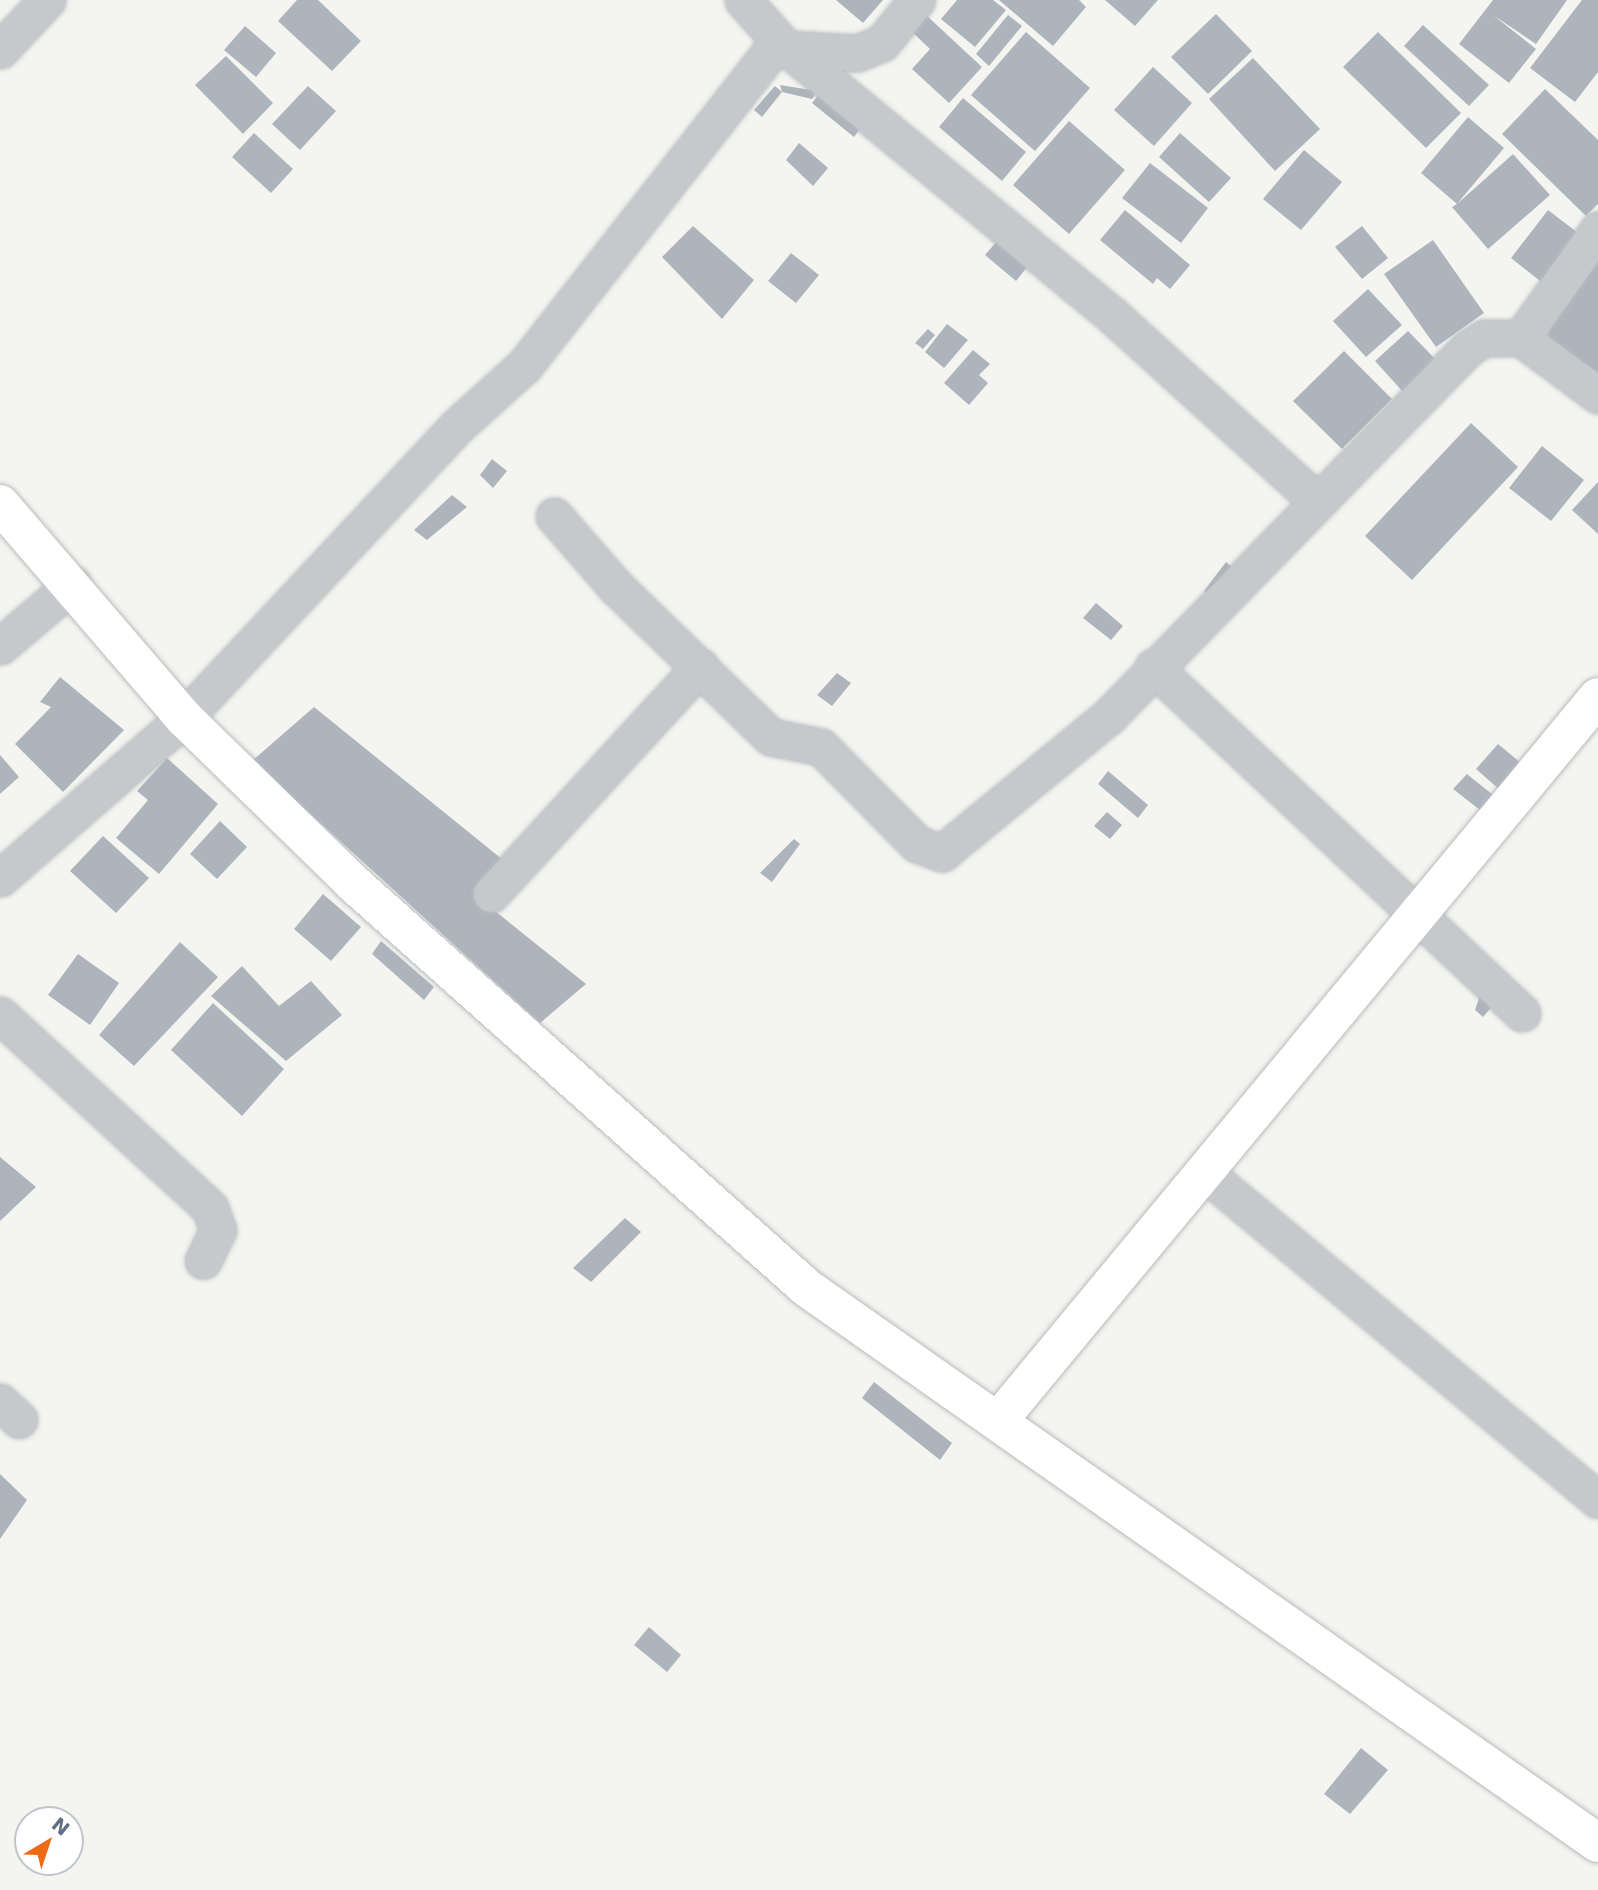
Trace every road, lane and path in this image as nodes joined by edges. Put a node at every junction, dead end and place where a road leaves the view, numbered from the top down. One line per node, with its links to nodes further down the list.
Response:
1 (47, 0): 5 (street)
2 (743, 0): 4 (street)
3 (917, 0): 4 (street)
4 (782, 44): 9 (street); 17 (street)
5 (0, 50)
6 (1598, 230): 7 (street)
7 (1521, 338): 8 (street); 9 (street)
8 (1598, 395)
9 (1316, 500): 15 (street)
10 (0, 504): 12 (street)
11 (554, 516): 14 (street)
12 (73, 584): 13 (street); 17 (street)
13 (0, 646)
14 (700, 667): 15 (street); 19 (street)
15 (1153, 667): 20 (street)
16 (1598, 698): 20 (street)
17 (184, 718): 18 (street); 25 (street)
18 (0, 878)
19 (491, 894)
20 (1415, 912): 21 (street); 23 (street)
21 (1522, 1013)
22 (0, 1015): 24 (street)
23 (1205, 1173): 25 (street); 26 (street)
24 (203, 1261)
25 (998, 1421): 27 (street)
26 (1598, 1500)
27 (1598, 1843)

